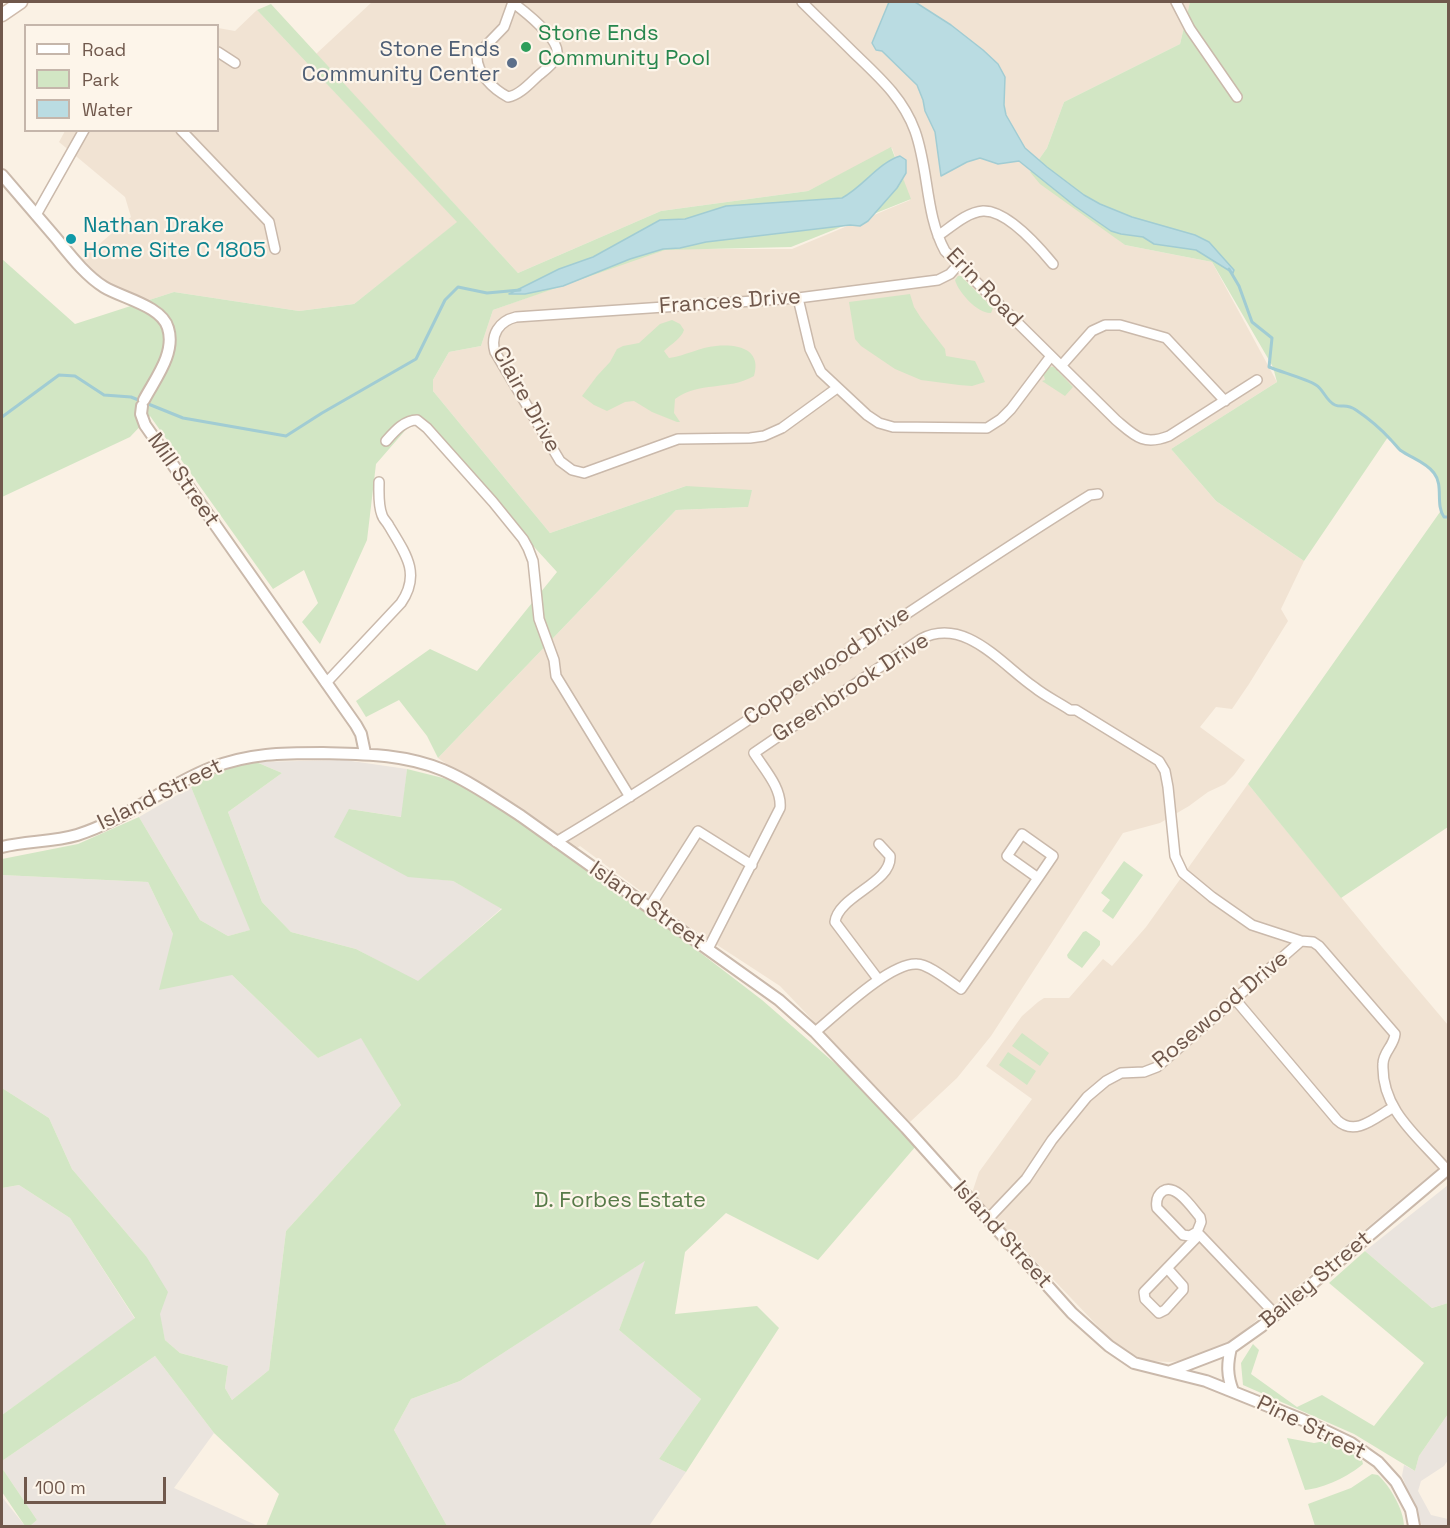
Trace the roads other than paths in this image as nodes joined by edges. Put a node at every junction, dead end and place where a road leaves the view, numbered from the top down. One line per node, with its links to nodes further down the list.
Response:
1 (21, 2): 5 (main road)
2 (513, 2): 2 (street)
3 (802, 2): 13 (street, Erin Road)
4 (1176, 2): 8 (street)
5 (8, 8)
6 (219, 53): 7 (street)
7 (235, 63)
8 (1237, 97)
9 (83, 132): 12 (street)
10 (183, 132): 14 (street)
11 (2, 175): 12 (street, Mill Street)
12 (36, 215): 27 (street, Mill Street)
13 (938, 236): 15 (street); 16 (street, Erin Road)
14 (275, 249)
15 (1053, 264)
16 (958, 265): 17 (street, Frances Drive); 19 (street, Erin Road)
17 (798, 298): 18 (street, Frances Drive); 22 (street)
18 (499, 327): 22 (street, Claire Drive)
19 (1051, 356): 20 (street, Erin Road); 22 (street)
20 (1061, 366): 23 (street, Erin Road); 23 (street)
21 (1257, 380): 23 (street, Erin Road)
22 (837, 388)
23 (1225, 401)
24 (386, 441): 29 (street)
25 (379, 482): 27 (street)
26 (1098, 494): 29 (street, Copperwood Drive)
27 (326, 683): 28 (street, Mill Street)
28 (365, 753): 30 (street, Island Street); 32 (street, Island Street)
29 (630, 797): 30 (street, Copperwood Drive)
30 (556, 842): 35 (street, Island Street)
31 (879, 844): 38 (street)
32 (2, 847)
33 (752, 865): 35 (street); 36 (street, Greenbrook Drive); 37 (street, Greenbrook Drive)
34 (1038, 878): 34 (street); 38 (street)
35 (649, 908): 37 (street, Island Street)
36 (1302, 941): 39 (street, Rosewood Drive); 41 (street, Greenbrook Drive)
37 (708, 949): 40 (street, Island Street)
38 (878, 980): 40 (street)
39 (1234, 998): 41 (street); 43 (street, Rosewood Drive)
40 (815, 1032): 43 (street, Island Street)
41 (1392, 1108): 42 (street, Greenbrook Drive)
42 (1448, 1169): 46 (street, Bailey Street)
43 (988, 1219): 48 (street, Island Street)
44 (1198, 1234): 44 (street); 45 (street); 46 (street)
45 (1167, 1268): 45 (street)
46 (1276, 1315): 47 (street, Bailey Street)
47 (1231, 1348): 48 (street, Bailey Street); 49 (street)
48 (1171, 1372): 49 (street, Pine Street)
49 (1233, 1391): 50 (street, Pine Street)
50 (1414, 1527)

